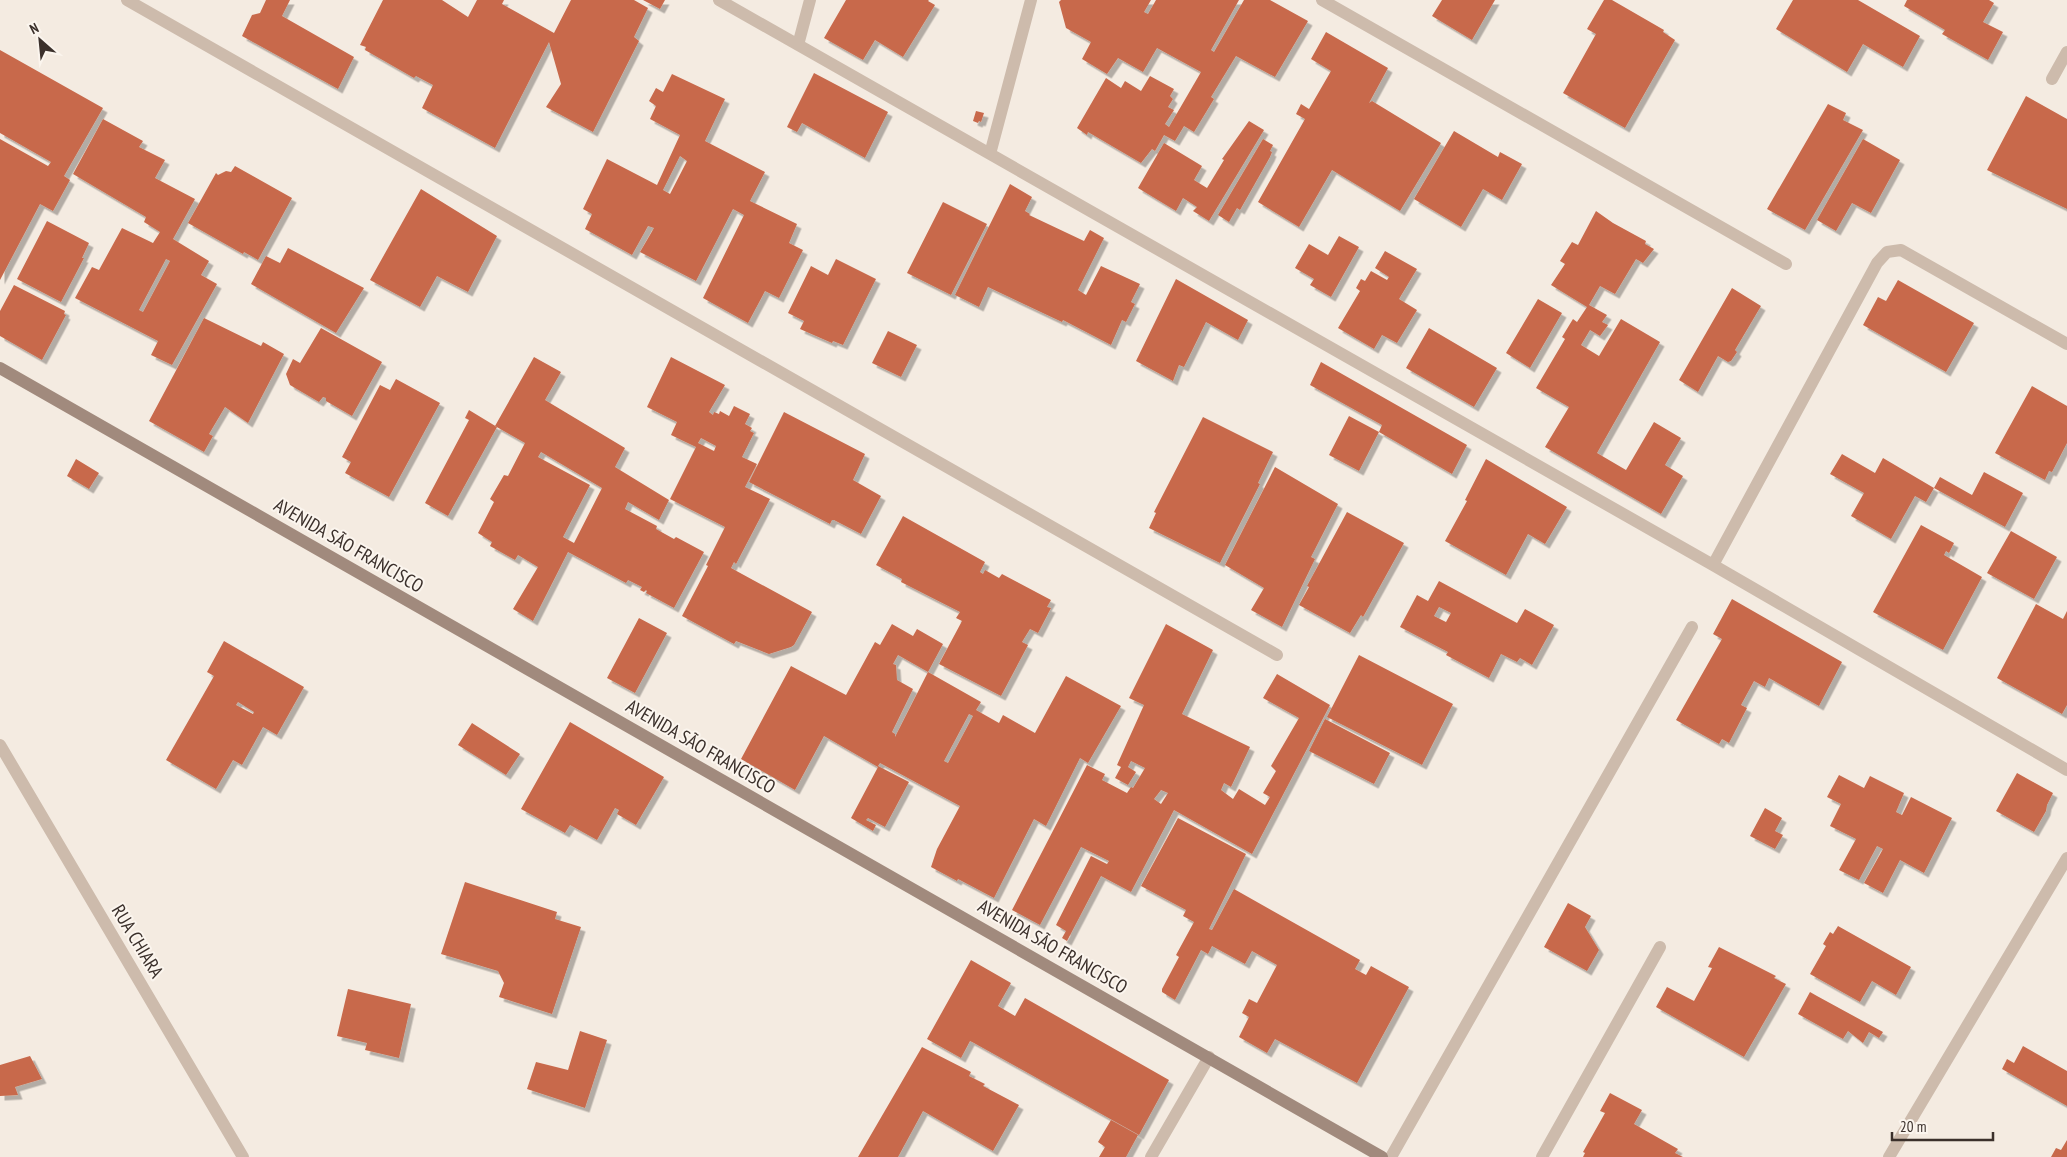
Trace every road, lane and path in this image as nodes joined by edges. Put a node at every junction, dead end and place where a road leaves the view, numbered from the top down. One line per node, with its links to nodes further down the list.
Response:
1 (127, 0): 15 (street)
2 (719, 0): 6 (street)
3 (810, 0): 6 (street)
4 (1031, 0): 9 (street)
5 (1322, 0): 10 (street)
6 (798, 45): 9 (street)
7 (2067, 52): 8 (street)
8 (2052, 79)
9 (990, 154): 13 (street)
10 (1786, 264)
11 (2067, 344): 13 (street)
12 (0, 368): 20 (street, AVENIDA SÃO FRANCISCO)
13 (1713, 565): 17 (street)
14 (1692, 628): 24 (street)
15 (1277, 655)
16 (0, 744): 21 (street, RUA CHIARA)
17 (2067, 770)
18 (2067, 858): 26 (street)
19 (1660, 947): 25 (street)
20 (1209, 1057): 22 (street); 23 (street, AVENIDA SÃO FRANCISCO)
21 (243, 1157)
22 (1151, 1157)
23 (1382, 1157)
24 (1391, 1157)
25 (1542, 1157)
26 (1889, 1157)

